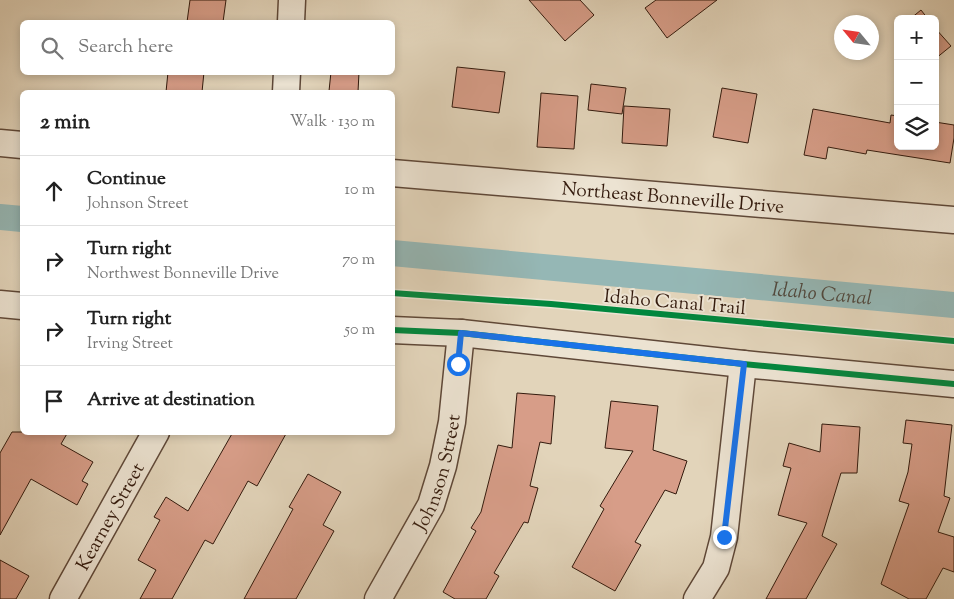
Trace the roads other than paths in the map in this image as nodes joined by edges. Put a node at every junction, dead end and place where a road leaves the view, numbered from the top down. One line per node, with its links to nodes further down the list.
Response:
1 (292, 0): 2 (street)
2 (291, 20)
3 (287, 75): 4 (street)
4 (286, 90)
5 (0, 144): 6 (street)
6 (20, 145)
7 (395, 173): 8 (street, Northeast Bonneville Drive)
8 (954, 220)
9 (0, 304): 10 (street)
10 (20, 306)
11 (395, 330): 12 (street)
12 (461, 333): 13 (street); 17 (street, Johnson Street)
13 (744, 364): 14 (street); 18 (street)
14 (954, 384)
15 (154, 435): 16 (street, Kearney Street)
16 (63, 599)
17 (378, 599)
18 (697, 599)

